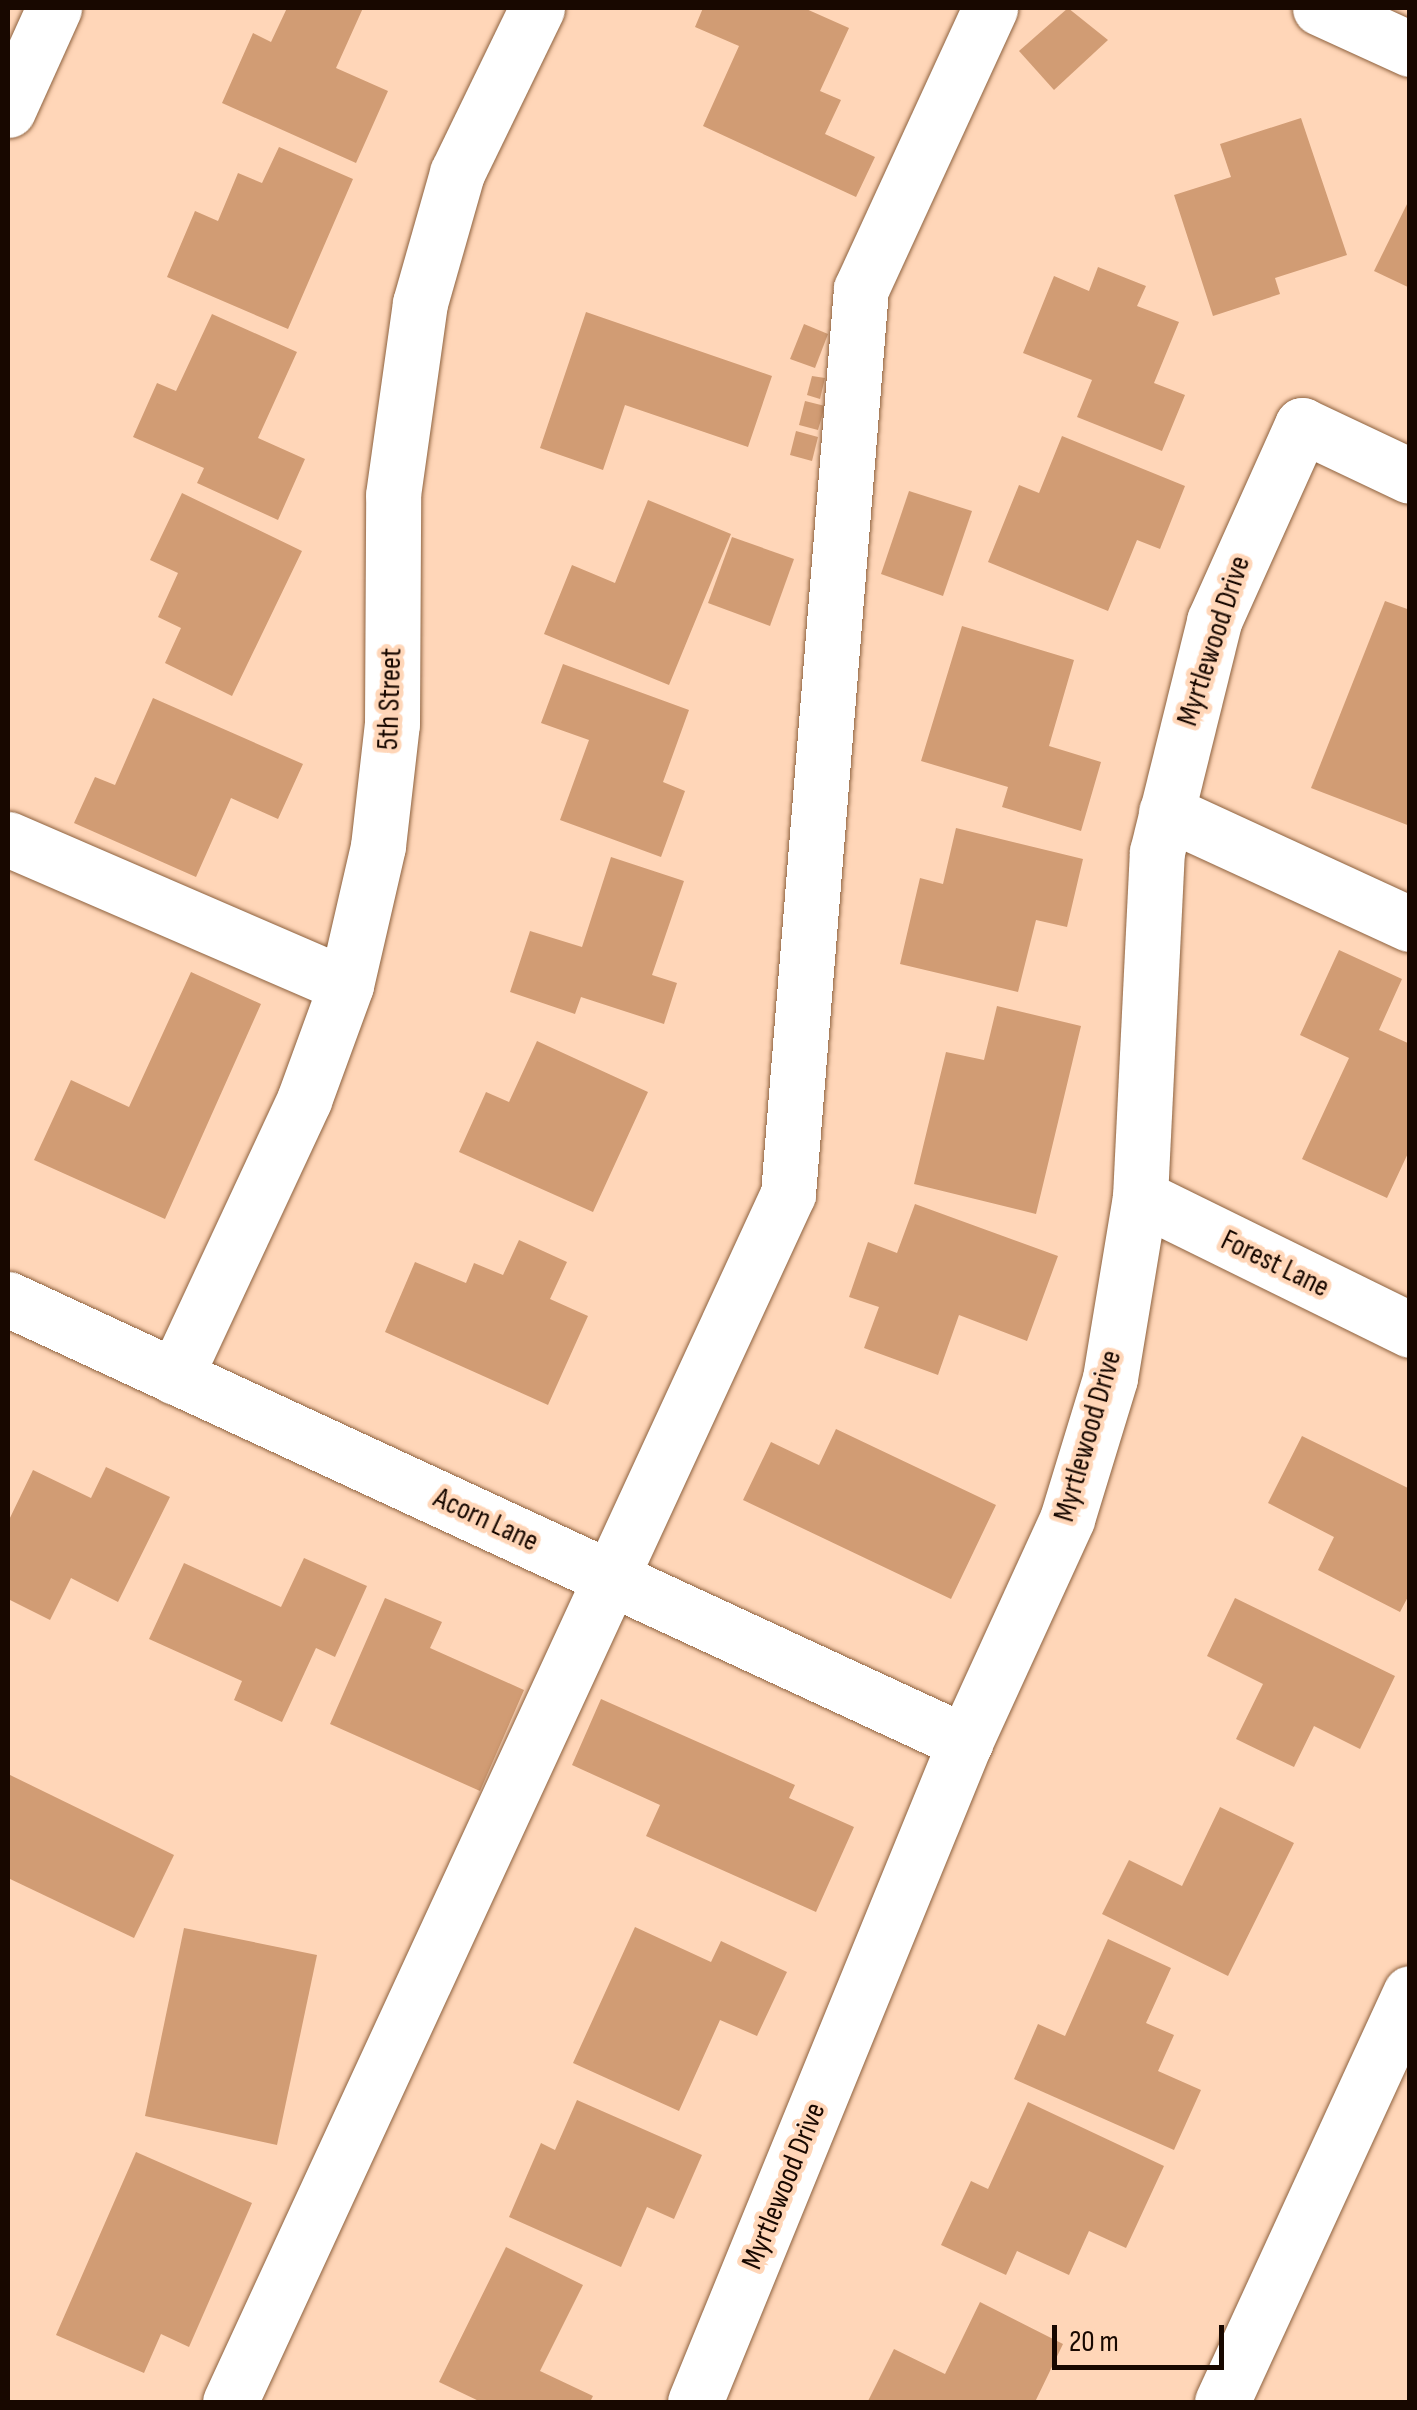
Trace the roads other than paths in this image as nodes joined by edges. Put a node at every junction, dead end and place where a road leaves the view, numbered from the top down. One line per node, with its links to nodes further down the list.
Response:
1 (54, 8): 6 (street)
2 (538, 8): 11 (street, 5th Street)
3 (990, 8): 16 (street)
4 (1320, 8): 5 (street)
5 (1410, 49)
6 (8, 110)
7 (1410, 476): 8 (street, Myrtlewood Drive)
8 (1166, 812): 10 (street); 12 (street, Myrtlewood Drive)
9 (8, 839): 11 (street)
10 (1410, 924)
11 (346, 985): 15 (street, 5th Street)
12 (1140, 1197): 14 (street, Forest Lane); 17 (street, Myrtlewood Drive)
13 (8, 1299): 15 (street, Acorn Lane)
14 (1410, 1330)
15 (175, 1376): 16 (street, Acorn Lane)
16 (608, 1576): 17 (street, Acorn Lane); 19 (street)
17 (965, 1742): 20 (street, Myrtlewood Drive)
18 (1410, 1993): 21 (street)
19 (230, 2402)
20 (695, 2402)
21 (1222, 2402)

